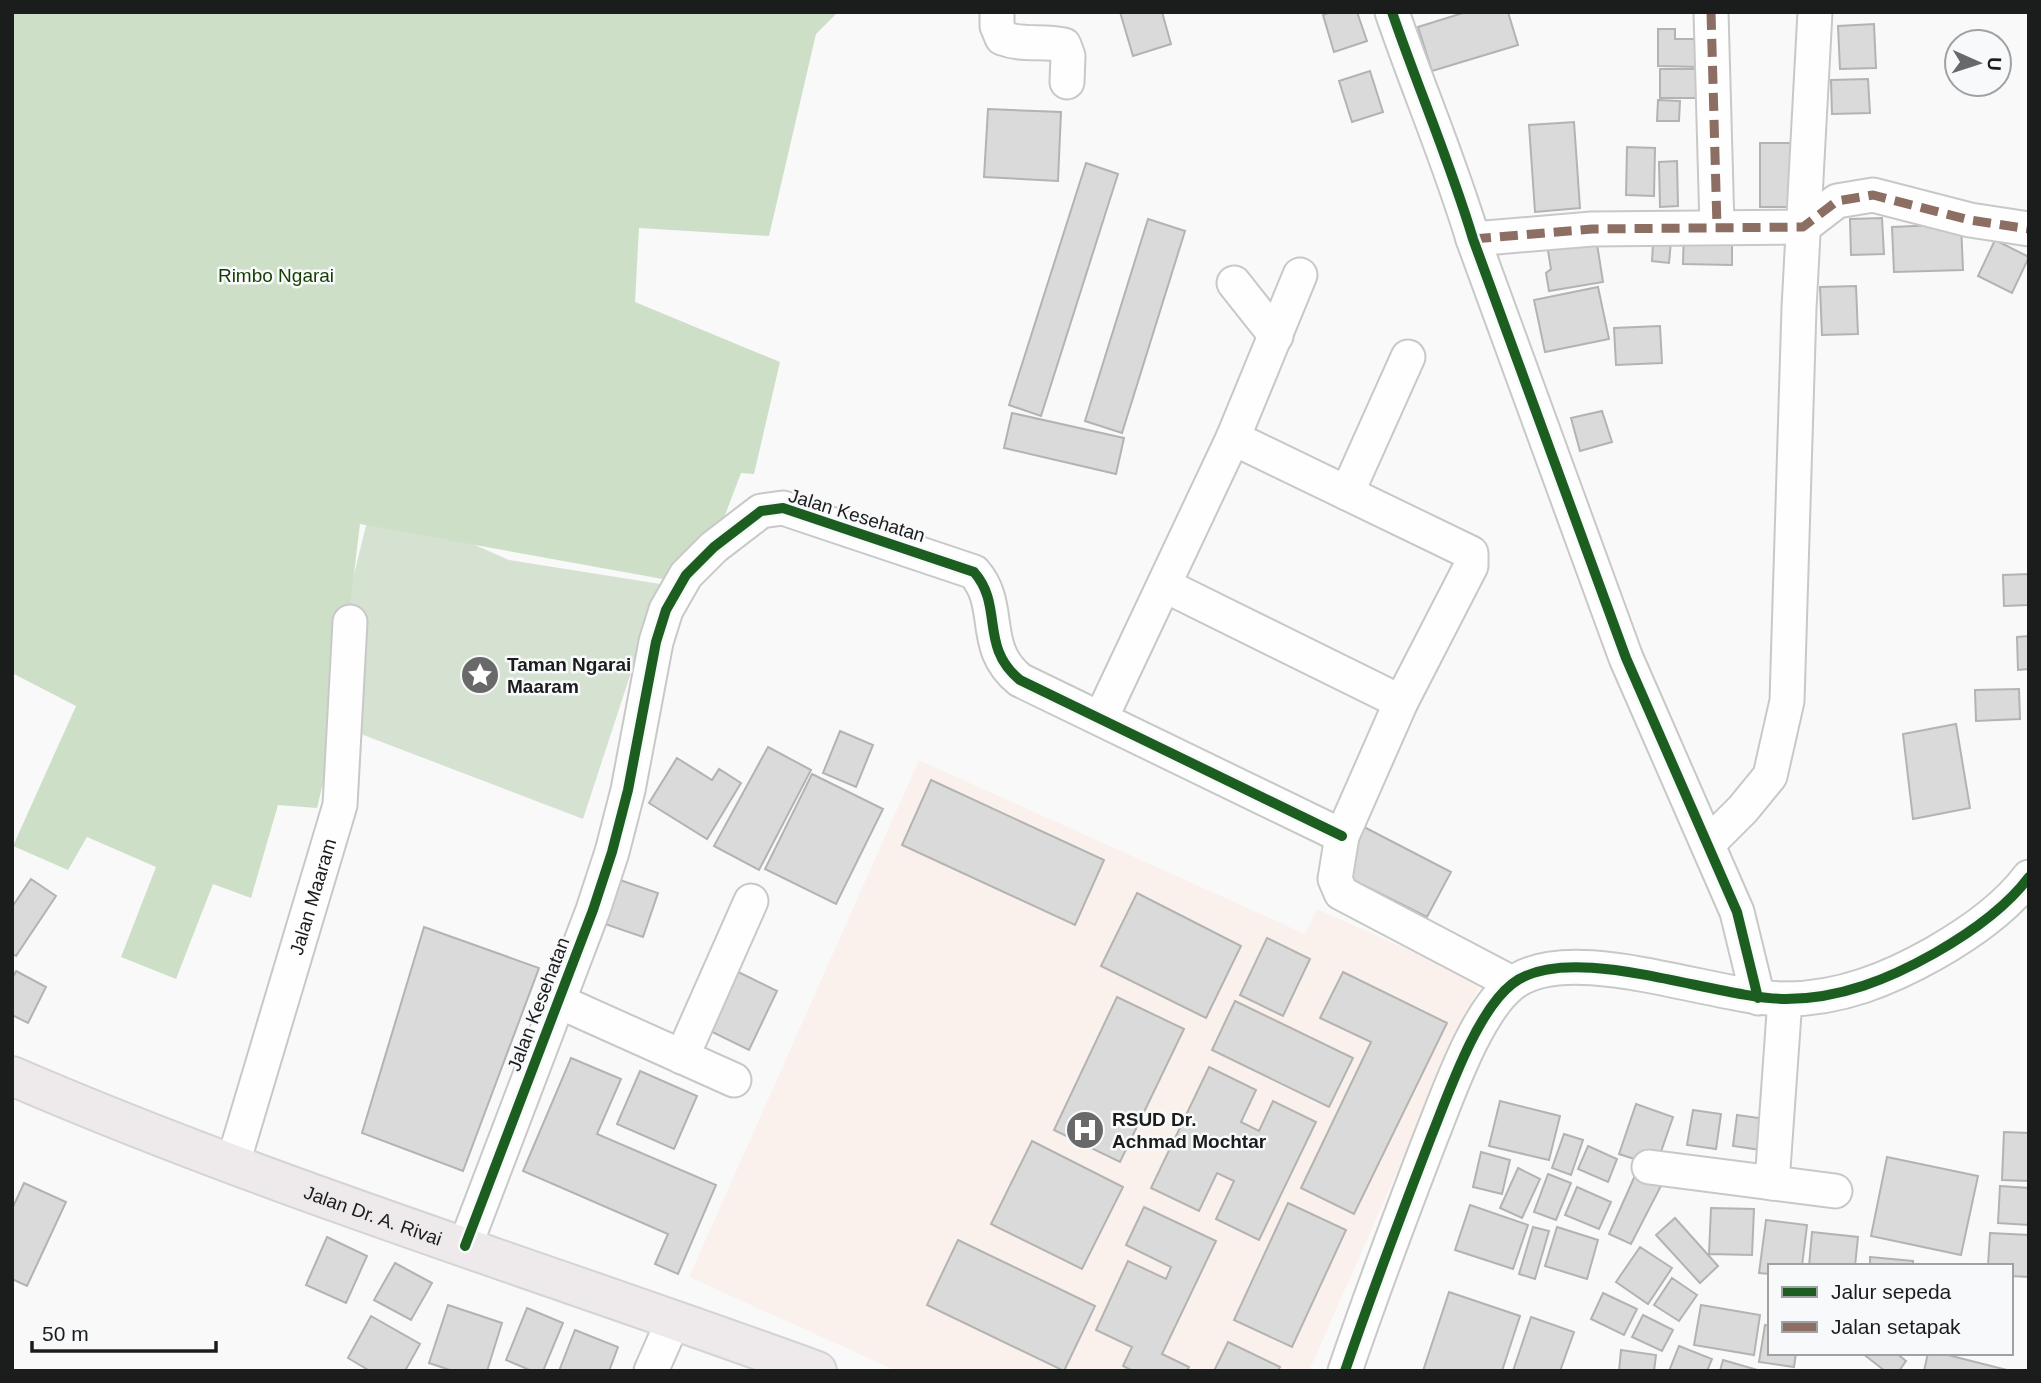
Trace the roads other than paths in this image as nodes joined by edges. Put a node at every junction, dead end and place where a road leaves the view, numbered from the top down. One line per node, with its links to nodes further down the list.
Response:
1 (997, 12): 5 (street)
2 (1391, 12): 9 (street)
3 (1712, 12): 6 (street)
4 (1815, 12): 7 (street)
5 (1067, 82)
6 (1717, 227): 7 (street); 9 (street)
7 (1803, 228): 8 (street); 21 (street)
8 (2029, 229)
9 (1473, 239): 21 (street)
10 (1300, 275): 12 (street)
11 (1234, 283): 12 (street)
12 (1276, 336): 14 (street)
13 (1408, 357): 15 (street)
14 (1233, 438): 15 (street); 16 (street)
15 (1347, 493): 18 (street)
16 (1166, 586): 18 (street); 19 (street)
17 (350, 622): 30 (street, Jalan Maaram)
18 (1401, 702): 20 (street)
19 (1101, 718): 20 (street, Jalan Kesehatan); 26 (street, Jalan Kesehatan)
20 (1342, 836): 24 (street)
21 (1709, 843): 25 (street)
22 (2029, 877): 25 (street)
23 (751, 901): 27 (street)
24 (1512, 983): 25 (street); 38 (street)
25 (1771, 999): 32 (street)
26 (558, 1001): 27 (street); 34 (street, Jalan Kesehatan)
27 (682, 1057): 29 (street)
28 (12, 1076): 30 (main road, Jalan Dr. A. Rivai)
29 (734, 1080)
30 (233, 1163): 34 (main road, Jalan Dr. A. Rivai)
31 (1649, 1167): 32 (street)
32 (1772, 1183): 33 (street)
33 (1835, 1191)
34 (466, 1246): 35 (main road, Jalan Dr. A. Rivai)
35 (674, 1319): 36 (street); 37 (main road, Jalan Dr. A. Rivai)
36 (651, 1371)
37 (817, 1371)
38 (1345, 1371)

